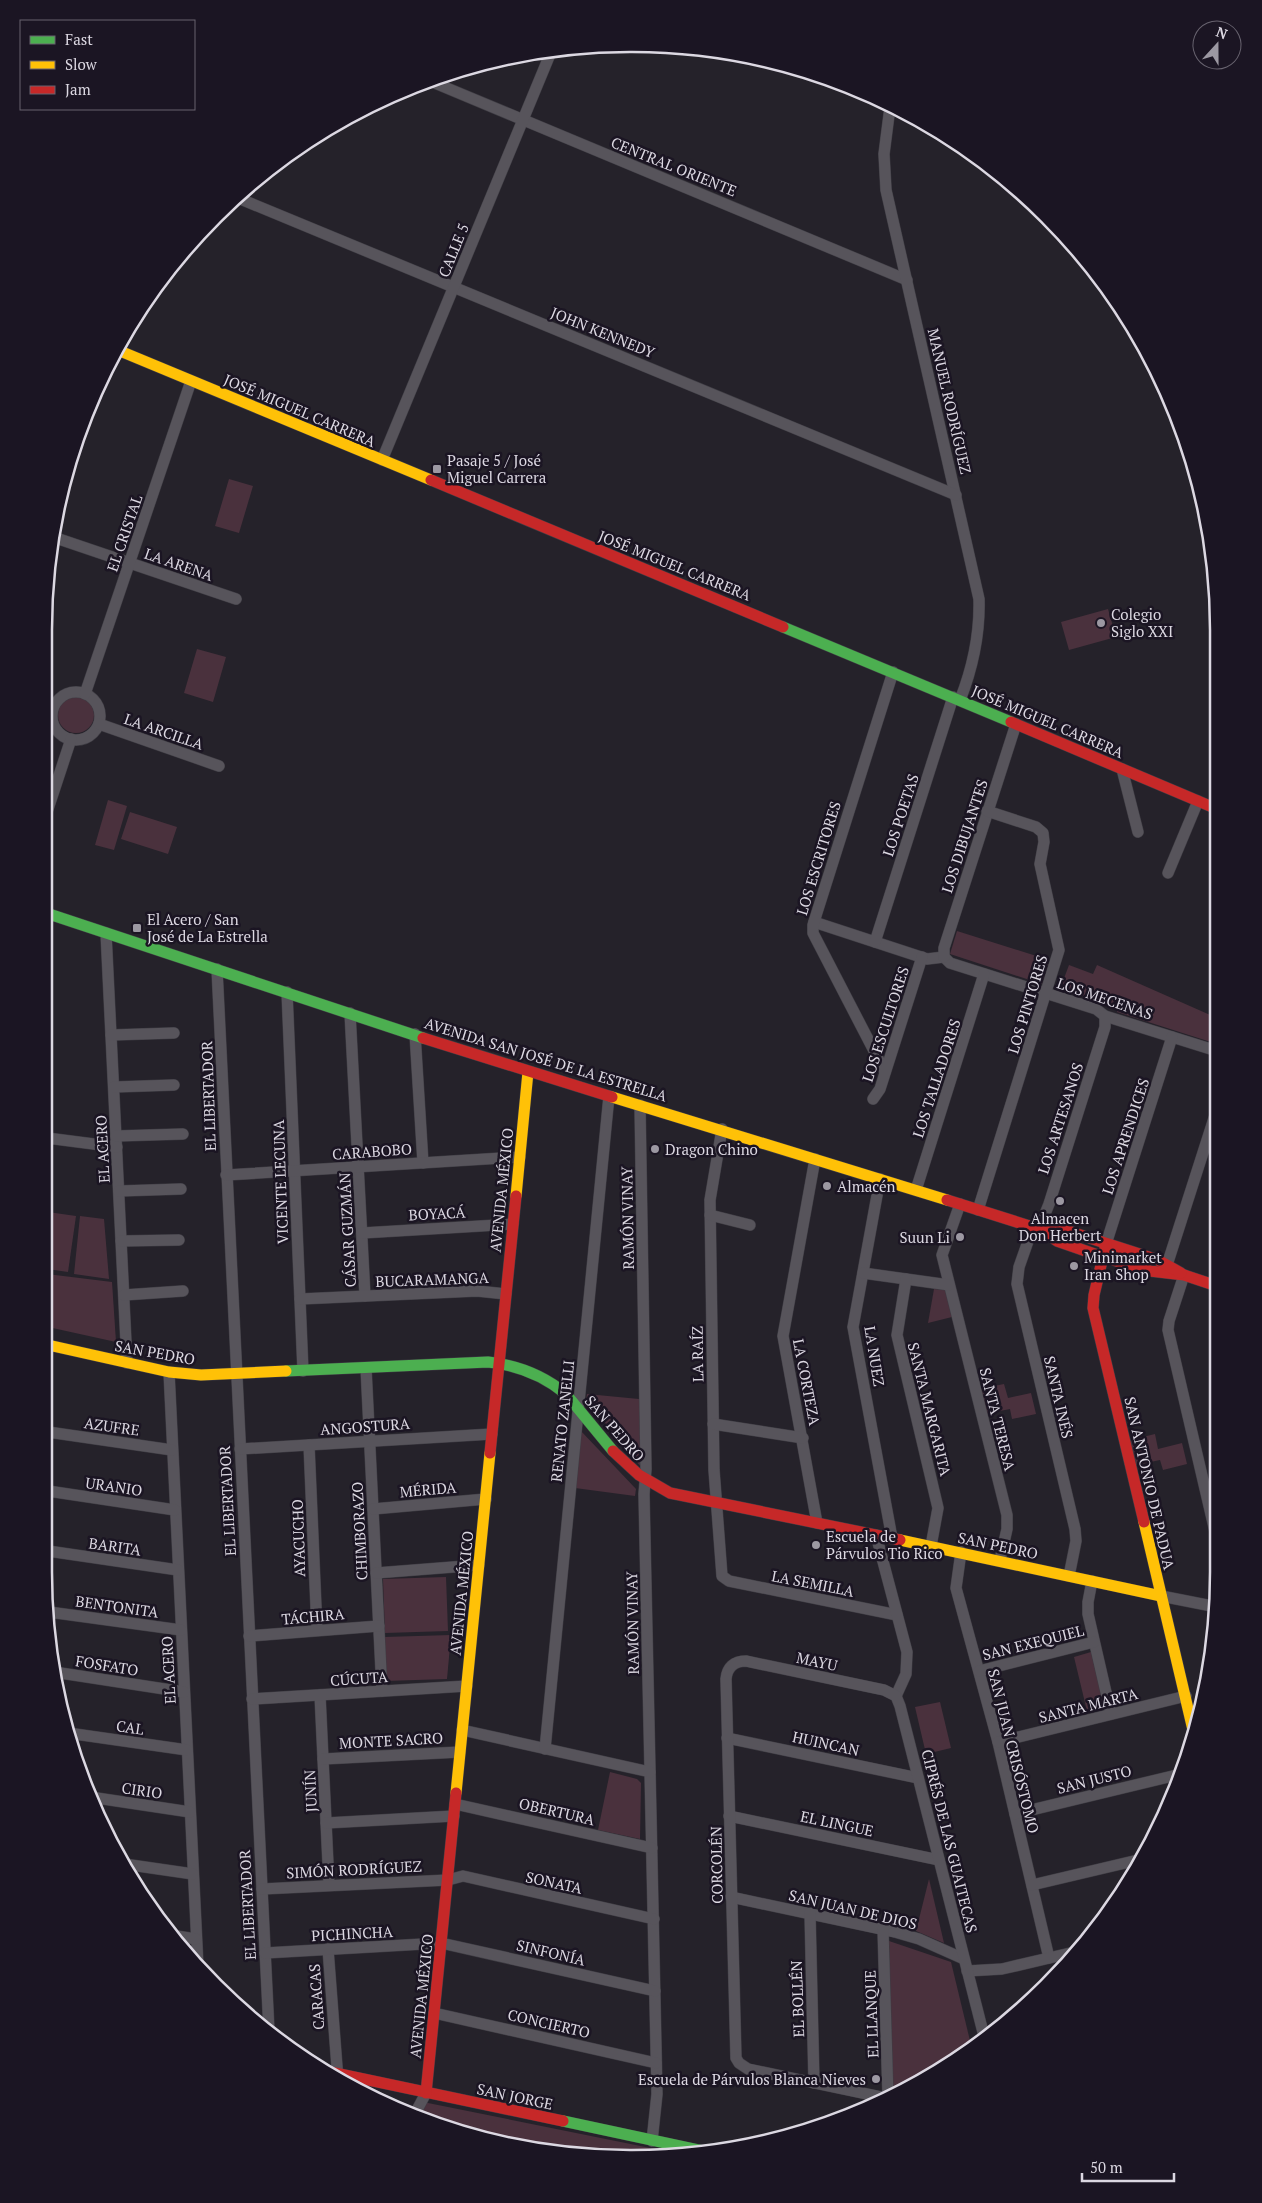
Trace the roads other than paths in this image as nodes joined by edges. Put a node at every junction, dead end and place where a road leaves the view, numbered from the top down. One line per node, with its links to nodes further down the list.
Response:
1 (548, 58): 4 (street, CALLE 5)
2 (440, 85): 4 (street, CENTRAL ORIENTE)
3 (889, 113): 6 (street, MANUEL RODRÍGUEZ)
4 (523, 120): 6 (street, CENTRAL ORIENTE); 7 (street, CALLE 5)
5 (245, 201): 7 (street, JOHN KENNEDY)
6 (907, 280): 11 (street, MANUEL RODRÍGUEZ)
7 (454, 287): 10 (street, CALLE 5); 11 (street, JOHN KENNEDY)
8 (124, 353): 9 (street, JOSÉ MIGUEL CARRERA)
9 (191, 381): 10 (street, JOSÉ MIGUEL CARRERA); 13 (street, EL CRISTAL)
10 (382, 460): 15 (street, JOSÉ MIGUEL CARRERA)
11 (956, 495): 17 (street, MANUEL RODRÍGUEZ)
12 (60, 539): 13 (street, LA ARENA)
13 (130, 562): 14 (street, LA ARENA); 16 (street, EL CRISTAL)
14 (236, 599)
15 (893, 672): 17 (street, JOSÉ MIGUEL CARRERA); 32 (street, LOS ESCRITORES)
16 (85, 694): 18 (street); 20 (street)
17 (957, 699): 21 (street, JOSÉ MIGUEL CARRERA); 34 (street, LOS POETAS)
18 (52, 706)
19 (52, 718): 22 (street)
20 (99, 724): 22 (street); 23 (street, LA ARCILLA)
21 (1016, 724): 24 (street, JOSÉ MIGUEL CARRERA); 28 (street, LOS DIBUJANTES)
22 (71, 739): 25 (street)
23 (219, 766)
24 (1122, 769): 26 (street, JOSÉ MIGUEL CARRERA); 29 (street)
25 (52, 797)
26 (1198, 801): 27 (street, JOSÉ MIGUEL CARRERA); 30 (street)
27 (1210, 806)
28 (987, 811): 36 (street, LOS DIBUJANTES); 40 (street, LOS PINTORES)
29 (1138, 832)
30 (1168, 873)
31 (52, 915): 33 (street, AVENIDA SAN JOSÉ DE LA ESTRELLA)
32 (814, 922): 34 (street, LOS MECENAS); 49 (street, LOS ESCRITORES)
33 (106, 933): 37 (street, AVENIDA SAN JOSÉ DE LA ESTRELLA); 45 (street, EL ACERO)
34 (875, 942): 35 (street, LOS MECENAS)
35 (922, 957): 36 (street, LOS MECENAS); 49 (street, LOS ESCULTORES)
36 (944, 957): 38 (street, LOS MECENAS)
37 (217, 969): 39 (street, AVENIDA SAN JOSÉ DE LA ESTRELLA); 65 (street, EL LIBERTADOR)
38 (984, 974): 40 (street, LOS MECENAS); 68 (street, LOS TALLADORES)
39 (287, 992): 41 (street, AVENIDA SAN JOSÉ DE LA ESTRELLA); 64 (street, VICENTE LECUNA)
40 (1046, 993): 42 (street, LOS MECENAS); 71 (street, LOS PINTORES)
41 (350, 1013): 44 (street, AVENIDA SAN JOSÉ DE LA ESTRELLA); 63 (street, CÁSAR GUZMÁN)
42 (1105, 1016): 46 (street, LOS MECENAS); 75 (street, LOS ARTESANOS)
43 (174, 1033): 45 (street)
44 (415, 1034): 48 (street, AVENIDA SAN JOSÉ DE LA ESTRELLA); 62 (street)
45 (112, 1035): 51 (street, EL ACERO)
46 (1172, 1037): 47 (street, LOS MECENAS); 79 (street, LOS APRENDICES)
47 (1210, 1050)
48 (528, 1072): 52 (street, AVENIDA SAN JOSÉ DE LA ESTRELLA); 60 (street, AVENIDA MÉXICO)
49 (885, 1072): 53 (street, LOS ESCULTORES)
50 (174, 1085): 51 (street)
51 (114, 1087): 59 (street, EL ACERO)
52 (609, 1096): 54 (street, AVENIDA SAN JOSÉ DE LA ESTRELLA); 99 (street, RENATO ZANELLI)
53 (873, 1099)
54 (640, 1105): 55 (street, AVENIDA SAN JOSÉ DE LA ESTRELLA); 108 (street, RAMÓN VINAY)
55 (722, 1130): 61 (street, AVENIDA SAN JOSÉ DE LA ESTRELLA); 72 (street, LA RAÍZ)
56 (1210, 1132): 81 (street)
57 (182, 1134): 59 (street)
58 (52, 1138): 59 (street)
59 (116, 1142): 69 (street, EL ACERO)
60 (520, 1157): 62 (street, CARABOBO); 73 (street, AVENIDA MÉXICO)
61 (815, 1159): 66 (street, AVENIDA SAN JOSÉ DE LA ESTRELLA); 103 (street, LA CORTEZA)
62 (422, 1163): 63 (street, CARABOBO)
63 (358, 1167): 64 (street, CARABOBO); 76 (street, CÁSAR GUZMÁN)
64 (294, 1171): 65 (street, CARABOBO); 91 (street, VICENTE LECUNA)
65 (226, 1175): 98 (street, EL LIBERTADOR)
66 (880, 1179): 68 (street, AVENIDA SAN JOSÉ DE LA ESTRELLA); 82 (street, LA NUEZ)
67 (181, 1189): 69 (street)
68 (916, 1190): 70 (street, AVENIDA SAN JOSÉ DE LA ESTRELLA)
69 (119, 1192): 78 (street, EL ACERO)
70 (960, 1204): 71 (street, AVENIDA SAN JOSÉ DE LA ESTRELLA); 86 (street, SANTA TERESA)
71 (978, 1210): 75 (street, AVENIDA SAN JOSÉ DE LA ESTRELLA)
72 (710, 1215): 74 (street); 100 (street, LA RAÍZ)
73 (513, 1224): 76 (street, BOYACÁ); 88 (street, AVENIDA MÉXICO)
74 (750, 1225)
75 (1036, 1228): 79 (street, AVENIDA SAN JOSÉ DE LA ESTRELLA); 80 (street, AVENIDA SAN JOSÉ DE LA ESTRELLA); 125 (street, SANTA INÉS)
76 (362, 1233): 90 (street, CÁSAR GUZMÁN)
77 (179, 1240): 78 (street)
78 (121, 1241): 89 (street, EL ACERO)
79 (1106, 1244): 80 (street, SAN ANTONIO DE PADUA); 81 (street, AVENIDA SAN JOSÉ DE LA ESTRELLA)
80 (1103, 1257): 83 (street, AVENIDA SAN JOSÉ DE LA ESTRELLA); 128 (street, SAN ANTONIO DE PADUA)
81 (1167, 1265): 83 (street, AVENIDA SAN JOSÉ DE LA ESTRELLA)
82 (863, 1273): 84 (street); 117 (street, LA NUEZ)
83 (1184, 1275): 85 (street, AVENIDA SAN JOSÉ DE LA ESTRELLA); 114 (street)
84 (906, 1279): 86 (street); 118 (street, SANTA MARGARITA)
85 (1210, 1284)
86 (949, 1285): 121 (street, SANTA TERESA)
87 (183, 1292): 89 (street)
88 (506, 1294): 90 (street, BUCARAMANGA); 94 (street, AVENIDA MÉXICO)
89 (124, 1295): 93 (street, EL ACERO)
90 (365, 1296): 91 (street, BUCARAMANGA)
91 (300, 1299): 96 (street, VICENTE LECUNA)
92 (52, 1346): 93 (street, SAN PEDRO)
93 (127, 1363): 97 (street, SAN PEDRO)
94 (499, 1363): 95 (street, SAN PEDRO); 99 (street, SAN PEDRO); 102 (street, AVENIDA MÉXICO)
95 (366, 1368): 96 (street, SAN PEDRO); 104 (street, CHIMBORAZO)
96 (303, 1371): 98 (street, SAN PEDRO)
97 (169, 1372): 98 (street, SAN PEDRO); 107 (street, EL ACERO)
98 (236, 1374): 106 (street, EL LIBERTADOR)
99 (578, 1408): 108 (street, SAN PEDRO); 153 (street, RENATO ZANELLI)
100 (713, 1424): 103 (street); 111 (street, LA RAÍZ)
101 (52, 1433): 107 (street, AZUFRE)
102 (492, 1434): 104 (street, ANGOSTURA); 110 (street, AVENIDA MÉXICO)
103 (803, 1438): 115 (street, LA CORTEZA)
104 (369, 1441): 105 (street, ANGOSTURA); 112 (street, CHIMBORAZO)
105 (309, 1445): 106 (street, ANGOSTURA); 134 (street, AYACUCHO)
106 (240, 1449): 135 (street, EL LIBERTADOR)
107 (172, 1450): 113 (street, EL ACERO)
108 (645, 1481): 111 (street, SAN PEDRO); 157 (street, RAMÓN VINAY)
109 (52, 1492): 113 (street, URANIO)
110 (486, 1499): 112 (street, MÉRIDA); 122 (street, AVENIDA MÉXICO)
111 (716, 1503): 115 (street, SAN PEDRO); 126 (street, LA RAÍZ)
112 (373, 1509): 124 (street, CHIMBORAZO)
113 (175, 1510): 123 (street, EL ACERO)
114 (1210, 1510)
115 (817, 1524): 116 (street, SAN PEDRO)
116 (876, 1535): 117 (street, SAN PEDRO); 131 (street)
117 (892, 1538): 118 (street, SAN PEDRO)
118 (931, 1546): 120 (street, SAN PEDRO)
119 (52, 1552): 123 (street, BARITA)
120 (961, 1552): 121 (street, SAN PEDRO); 138 (street, SAN JUAN CRISÓSTOMO)
121 (1000, 1560): 125 (street, SAN PEDRO)
122 (479, 1565): 124 (street); 140 (street, AVENIDA MÉXICO)
123 (178, 1570): 133 (street, EL ACERO)
124 (376, 1573): 132 (street, CHIMBORAZO)
125 (1069, 1576): 127 (street, SAN PEDRO)
126 (724, 1579): 131 (street, LA SEMILLA)
127 (1092, 1581): 128 (street, SAN PEDRO); 136 (street)
128 (1161, 1596): 129 (street, SAN PEDRO); 145 (street, SAN ANTONIO DE PADUA)
129 (1208, 1603)
130 (54, 1613): 133 (street, BENTONITA)
131 (897, 1615): 144 (street)
132 (379, 1626): 134 (street, TÁCHIRA); 141 (street, CHIMBORAZO)
133 (181, 1630): 142 (street, EL ACERO)
134 (317, 1630): 135 (street, TÁCHIRA)
135 (249, 1636): 146 (street, EL LIBERTADOR)
136 (1094, 1642): 138 (street, SAN EXEQUIEL); 147 (street)
137 (731, 1666): 144 (street, MAYU); 151 (street, CORCOLÉN)
138 (978, 1670): 152 (street, SAN JUAN CRISÓSTOMO)
139 (62, 1673): 142 (street, FOSFATO)
140 (467, 1686): 141 (street, CÚCUTA); 149 (street, AVENIDA MÉXICO)
141 (382, 1691): 143 (street, CÚCUTA)
142 (184, 1692): 154 (street, EL ACERO)
143 (320, 1695): 146 (street, CÚCUTA); 156 (street, JUNÍN)
144 (896, 1696): 159 (street, CIPRÉS DE LAS GUAITECAS)
145 (1186, 1696): 147 (street, SANTA MARTA); 148 (street, SAN ANTONIO DE PADUA)
146 (252, 1700): 175 (street, EL LIBERTADOR)
147 (1112, 1714): 152 (street, SANTA MARTA)
148 (1191, 1719)
149 (462, 1730): 153 (street); 155 (street, AVENIDA MÉXICO)
150 (76, 1734): 154 (street, CAL)
151 (727, 1738): 159 (street, HUINCAN); 165 (street, CORCOLÉN)
152 (998, 1742): 163 (street, SAN JUAN CRISÓSTOMO)
153 (545, 1749): 157 (street)
154 (187, 1750): 162 (street, EL ACERO)
155 (460, 1752): 156 (street, MONTE SACRO); 161 (street, AVENIDA MÉXICO)
156 (323, 1759): 166 (street, JUNÍN)
157 (650, 1772): 167 (street, RAMÓN VINAY)
158 (1172, 1776): 163 (street, SAN JUSTO)
159 (918, 1778): 168 (street, CIPRÉS DE LAS GUAITECAS)
160 (100, 1799): 162 (street, CIRIO)
161 (455, 1804): 164 (street, AVENIDA MÉXICO); 167 (street, OBERTURA)
162 (190, 1812): 171 (street, EL ACERO)
163 (1015, 1814): 174 (street, SAN JUAN CRISÓSTOMO)
164 (454, 1816): 166 (street); 172 (street, AVENIDA MÉXICO)
165 (729, 1816): 168 (street, EL LINGUE); 176 (street, CORCOLÉN)
166 (326, 1823): 173 (street, JUNÍN)
167 (652, 1848): 178 (street, RAMÓN VINAY)
168 (939, 1860): 188 (street, CIPRÉS DE LAS GUAITECAS)
169 (1132, 1861): 174 (street)
170 (133, 1865): 171 (street)
171 (193, 1874): 181 (street, EL ACERO)
172 (448, 1880): 173 (street, SIMÓN RODRÍGUEZ); 178 (street, SONATA); 182 (street, AVENIDA MÉXICO)
173 (329, 1885): 175 (street, SIMÓN RODRÍGUEZ)
174 (1032, 1885): 187 (street, SAN JUAN CRISÓSTOMO)
175 (262, 1889): 184 (street, EL LIBERTADOR)
176 (731, 1897): 177 (street, SAN JUAN DE DIOS); 197 (street, CORCOLÉN)
177 (810, 1913): 179 (street, SAN JUAN DE DIOS); 197 (street, EL BOLLÉN)
178 (654, 1919): 190 (street, RAMÓN VINAY)
179 (883, 1929): 188 (street, SAN JUAN DE DIOS); 198 (street, EL LLANQUE)
180 (182, 1936): 181 (street)
181 (196, 1938): 185 (street, EL ACERO)
182 (441, 1943): 183 (street, PICHINCHA); 190 (street, SINFONÍA); 191 (street, AVENIDA MÉXICO)
183 (328, 1950): 184 (street, PICHINCHA); 195 (street, CARACAS)
184 (265, 1953): 192 (street, EL LIBERTADOR)
185 (197, 1954)
186 (1065, 1954): 187 (street)
187 (1049, 1958): 189 (street)
188 (964, 1959): 189 (street, CIPRÉS DE LAS GUAITECAS)
189 (967, 1971): 193 (street, CIPRÉS DE LAS GUAITECAS)
190 (655, 1991): 194 (street, RAMÓN VINAY)
191 (434, 2013): 194 (street, CONCIERTO); 199 (street, AVENIDA MÉXICO)
192 (269, 2022)
193 (983, 2031)
194 (656, 2062): 202 (street, RAMÓN VINAY)
195 (338, 2070)
196 (353, 2079): 199 (street, SAN JORGE)
197 (814, 2083): 200 (street)
198 (887, 2091)
199 (426, 2093): 201 (street, AVENIDA MÉXICO); 202 (street, SAN JORGE)
200 (876, 2096)
201 (418, 2109)
202 (652, 2141): 203 (street, SAN JORGE)
203 (686, 2148)

